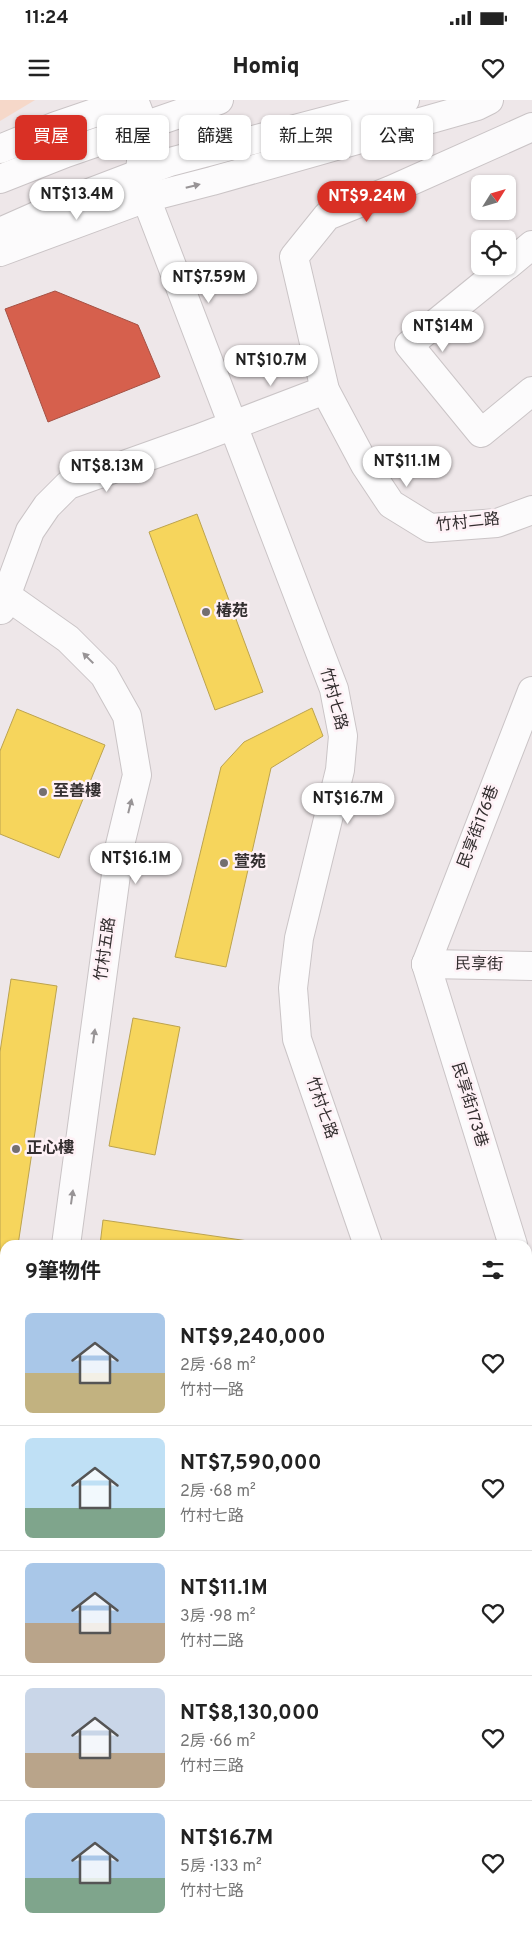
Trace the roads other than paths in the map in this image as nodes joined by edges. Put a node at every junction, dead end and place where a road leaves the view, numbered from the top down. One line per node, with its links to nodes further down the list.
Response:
1 (133, 100): 5 (street); 6 (street)
2 (219, 100): 7 (street)
3 (404, 100): 15 (street)
4 (489, 100): 15 (street, one-way to 4)
5 (91, 106): 8 (street); 11 (street)
6 (139, 115)
7 (169, 117)
8 (97, 122)
9 (532, 127): 21 (street, 竹村二路)
10 (97, 143): 14 (street)
11 (0, 149)
12 (121, 160): 15 (street)
13 (143, 160): 15 (street)
14 (0, 179)
15 (143, 186): 16 (street); 18 (street); 23 (street, 竹村七路)
16 (0, 232)
17 (532, 245): 19 (street)
18 (0, 252)
19 (516, 258)
20 (496, 275): 22 (street)
21 (325, 390): 23 (street); 24 (street, 竹村二路)
22 (532, 391)
23 (233, 425): 25 (street); 30 (street, 竹村七路)
24 (532, 510)
25 (2, 599): 29 (street, 竹村五路, one-way to 25)
26 (532, 691): 27 (street, 民享街176巷)
27 (426, 964): 28 (street, 民享街); 31 (street, 民享街173巷)
28 (532, 966)
29 (67, 1240)
30 (366, 1240)
31 (511, 1240)

